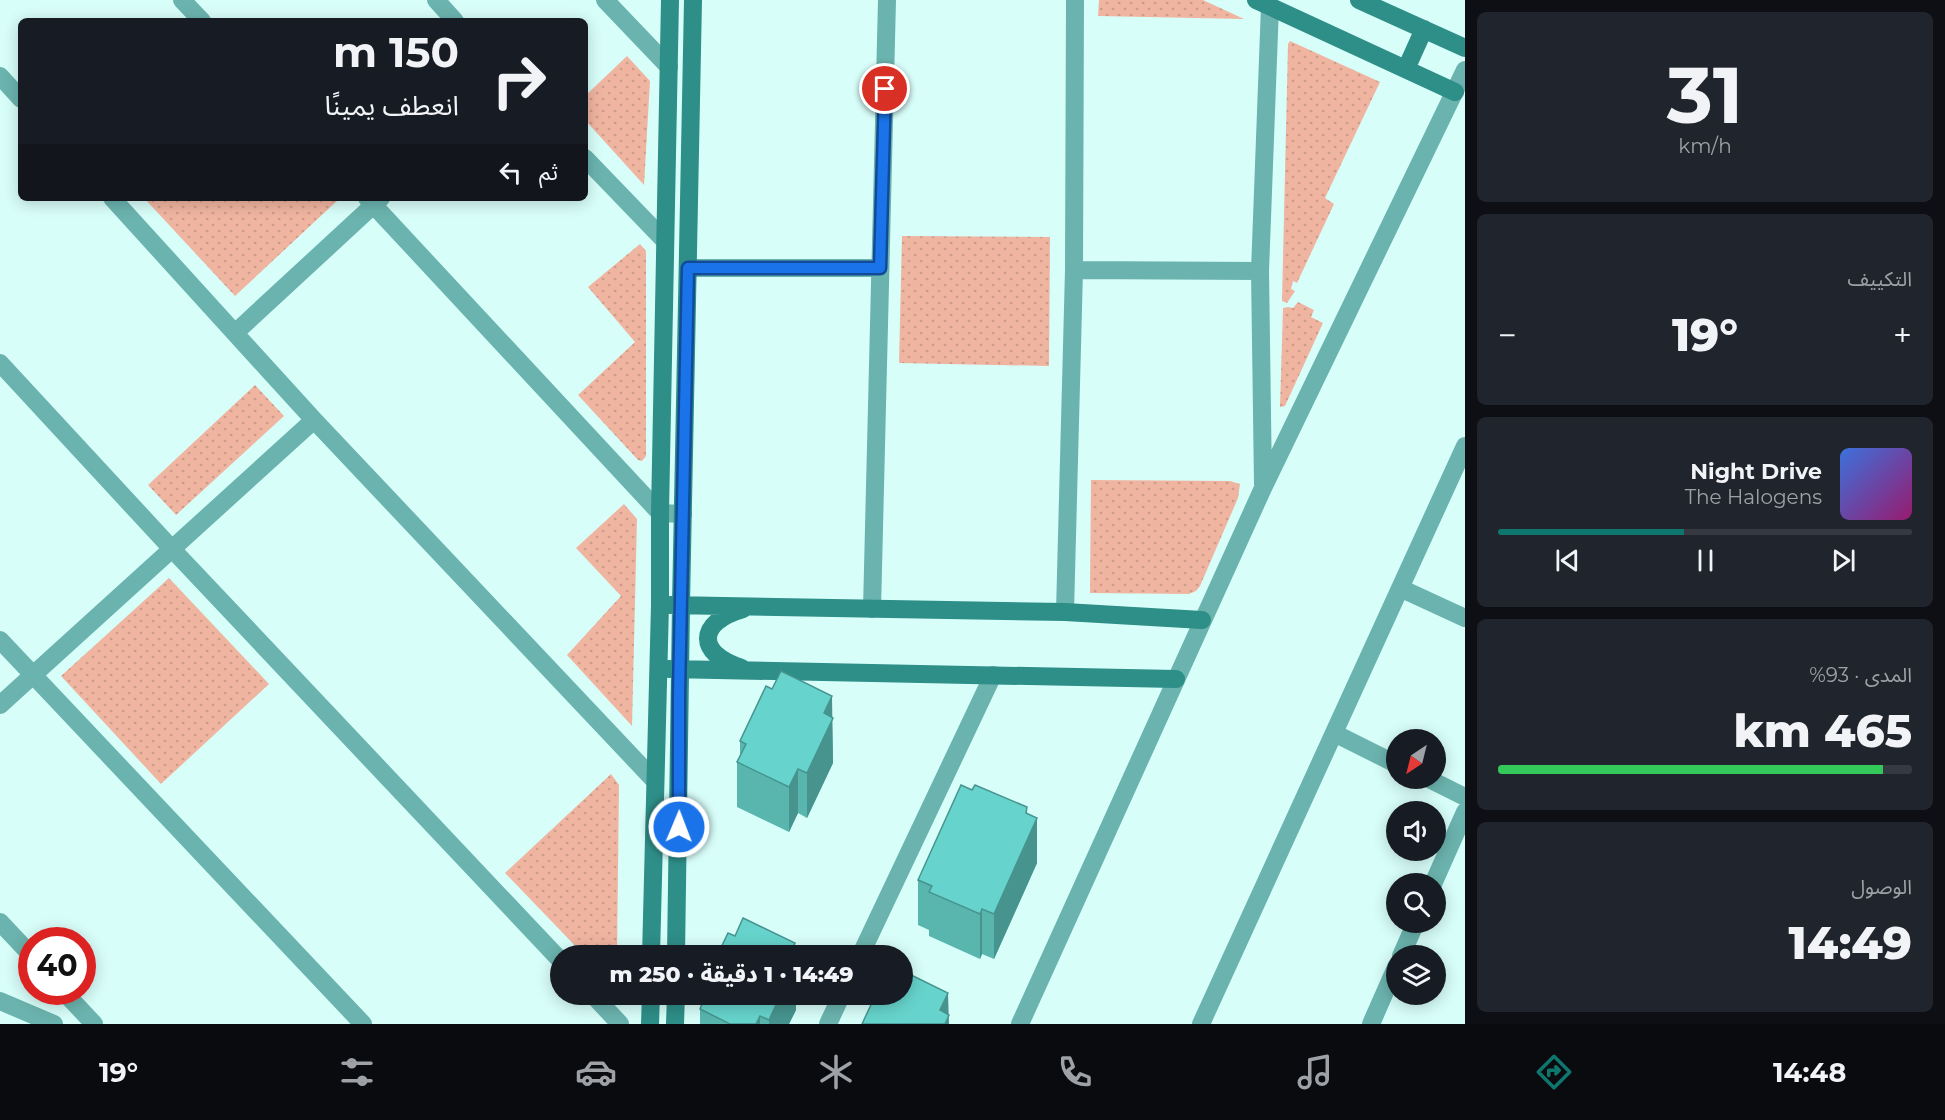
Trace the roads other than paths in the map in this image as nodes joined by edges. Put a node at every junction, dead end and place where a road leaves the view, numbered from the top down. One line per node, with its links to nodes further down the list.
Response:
1 (182, 0): 10 (street)
2 (436, 0): 11 (street)
3 (605, 0): 14 (street)
4 (670, 0): 14 (street)
5 (693, 0): 25 (street)
6 (887, 0): 26 (street)
7 (1075, 0): 27 (street)
8 (1359, 0): 12 (street)
9 (1263, 3): 15 (street); 28 (street)
10 (199, 18)
11 (452, 18)
12 (1424, 29): 13 (street); 15 (street)
13 (1465, 48)
14 (669, 66): 24 (street)
15 (1407, 69): 18 (street)
16 (1465, 70): 18 (street)
17 (0, 76): 19 (street)
18 (1455, 92): 33 (street)
19 (18, 96)
20 (588, 161): 24 (street)
21 (115, 201): 29 (street)
22 (373, 201): 29 (street)
23 (375, 201): 34 (street)
24 (665, 241): 34 (street)
25 (688, 268): 26 (street); 35 (street)
26 (880, 268): 41 (street)
27 (1074, 270): 28 (street); 42 (street)
28 (1260, 271): 33 (street)
29 (236, 332): 31 (street)
30 (0, 363): 36 (street)
31 (314, 420): 36 (street); 55 (street)
32 (1465, 446): 37 (street)
33 (1263, 488): 44 (street)
34 (660, 513): 35 (street); 39 (street)
35 (683, 514): 38 (street)
36 (172, 549): 49 (street); 65 (street)
37 (1400, 588): 43 (street); 53 (street)
38 (681, 604): 39 (street); 40 (street); 46 (street)
39 (660, 605): 47 (street)
40 (757, 606): 41 (street); 48 (street)
41 (872, 609): 42 (street)
42 (1065, 612): 44 (street)
43 (1465, 618)
44 (1202, 620): 51 (street)
45 (0, 640): 49 (street)
46 (680, 669): 47 (street); 48 (street); 63 (street)
47 (658, 670): 55 (street)
48 (754, 671): 50 (street)
49 (33, 675): 52 (street); 75 (street)
50 (993, 675): 51 (street); 64 (street)
51 (1176, 679): 80 (street)
52 (0, 705)
53 (1334, 733): 54 (street); 81 (street)
54 (1386, 759)
55 (655, 781): 62 (street)
56 (1446, 787): 57 (street)
57 (1465, 797)
58 (1465, 812): 59 (street)
59 (1438, 873)
60 (0, 922): 61 (street)
61 (18, 941)
62 (651, 945)
63 (676, 945)
64 (865, 945)
65 (550, 949)
66 (1386, 990): 82 (street)
67 (0, 1001): 73 (street)
68 (76, 1005): 74 (street)
69 (602, 1005): 76 (street)
70 (651, 1005): 77 (street)
71 (676, 1005): 78 (street)
72 (837, 1005): 79 (street)
73 (54, 1024)
74 (94, 1024)
75 (363, 1024)
76 (620, 1024)
77 (650, 1024)
78 (675, 1024)
79 (828, 1024)
80 (1020, 1024)
81 (1201, 1024)
82 (1371, 1024)

